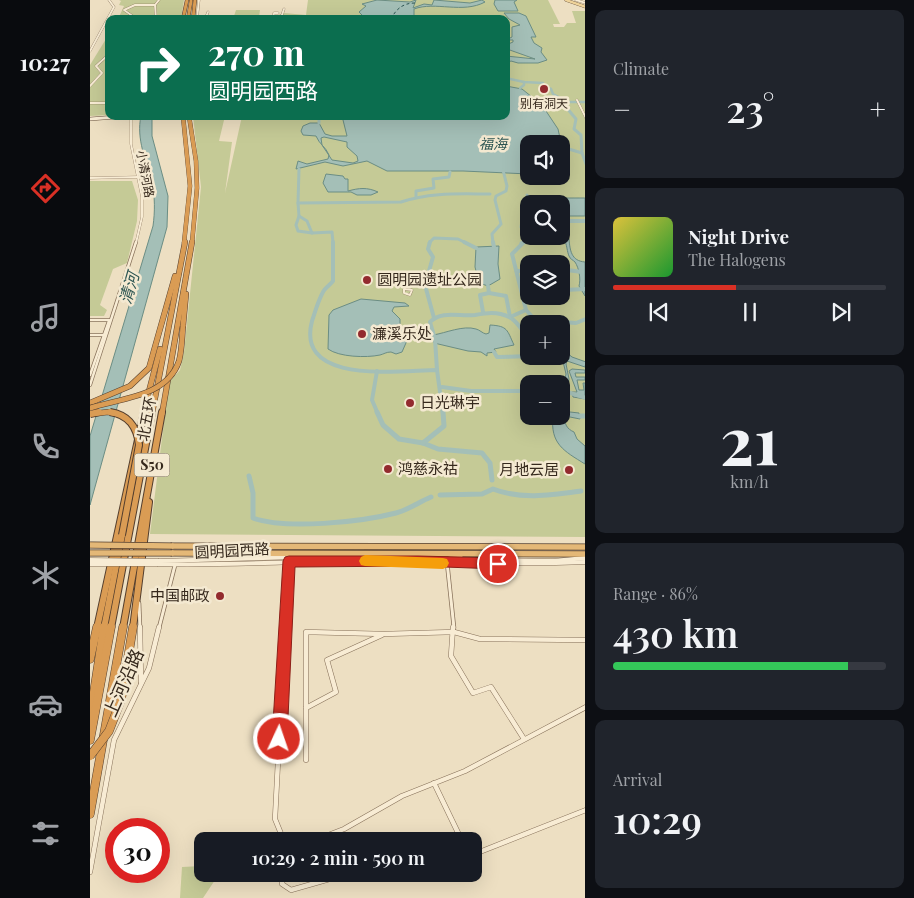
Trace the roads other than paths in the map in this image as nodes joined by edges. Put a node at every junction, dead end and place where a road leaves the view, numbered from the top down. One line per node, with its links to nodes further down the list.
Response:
1 (109, 0): 14 (street)
2 (162, 0): 8 (street)
3 (187, 0): 17 (highway)
4 (191, 0): 18 (highway)
5 (197, 0): 19 (highway)
6 (566, 0): 10 (main road)
7 (575, 0): 10 (main road)
8 (158, 1): 9 (street)
9 (155, 4): 15 (street); 16 (street)
10 (585, 5)
11 (284, 9): 22 (street)
12 (208, 12): 20 (street)
13 (278, 13): 21 (street)
14 (110, 15)
15 (131, 15)
16 (158, 15)
17 (186, 15)
18 (187, 15)
19 (196, 15)
20 (207, 15)
21 (274, 15)
22 (282, 15)
23 (105, 24): 24 (street)
24 (90, 51)
25 (105, 58): 26 (street)
26 (90, 86)
27 (577, 100): 33 (street)
28 (90, 103): 29 (street)
29 (105, 103)
30 (105, 117): 32 (main road)
31 (105, 117): 32 (main road)
32 (90, 118)
33 (585, 118)
34 (130, 120): 37 (street, 小清河路)
35 (184, 120): 39 (highway, 北五环 / S50)
36 (190, 120): 40 (highway, 北五环 / S50)
37 (138, 177): 38 (street); 43 (street, 小清河路)
38 (90, 178)
39 (183, 250): 41 (highway, 北五环 / S50); 48 (highway)
40 (191, 250): 49 (highway, bridge); 51 (highway, 北五环 / S50)
41 (171, 311): 67 (highway); 73 (highway, 北五环 / S50)
42 (90, 320): 43 (street)
43 (110, 320): 45 (street, 小清河路); 47 (street, 小清河路)
44 (90, 335): 45 (street)
45 (103, 335): 46 (street, 小清河路)
46 (90, 375)
47 (90, 385)
48 (90, 403)
49 (90, 408)
50 (90, 414): 71 (highway, bridge)
51 (156, 442): 63 (highway); 78 (highway, 北五环 / S50)
52 (90, 545): 53 (highway, 圆明园西路, bridge)
53 (585, 547)
54 (90, 553): 55 (highway, 圆明园西路, bridge)
55 (465, 554): 56 (highway, 圆明园西路); 57 (highway)
56 (585, 556): 57 (street, 圆明园西路)
57 (447, 560): 60 (street, 圆明园西路); 61 (street, 圆明园西路); 62 (highway); 64 (street)
58 (289, 561): 61 (street, 圆明园西路); 62 (street, 圆明园西路); 79 (street)
59 (90, 562): 61 (street, 圆明园西路, bridge)
60 (585, 562)
61 (176, 563): 68 (street, 上河沿路)
62 (440, 563)
63 (138, 592): 68 (street); 74 (highway, bridge)
64 (454, 632): 65 (street); 66 (street); 72 (street)
65 (384, 634): 70 (street); 70 (street)
66 (585, 640)
67 (90, 659)
68 (141, 685): 83 (street, 上河沿路)
69 (585, 707): 72 (street)
70 (306, 708): 75 (street)
71 (90, 718)
72 (524, 739): 76 (street)
73 (90, 740)
74 (90, 756)
75 (306, 760)
76 (434, 783): 80 (street); 81 (street)
77 (585, 810): 82 (street)
78 (90, 814)
79 (280, 832)
80 (336, 832)
81 (458, 832)
82 (482, 852)
83 (90, 872)
84 (282, 882): 85 (street)
85 (319, 882)

